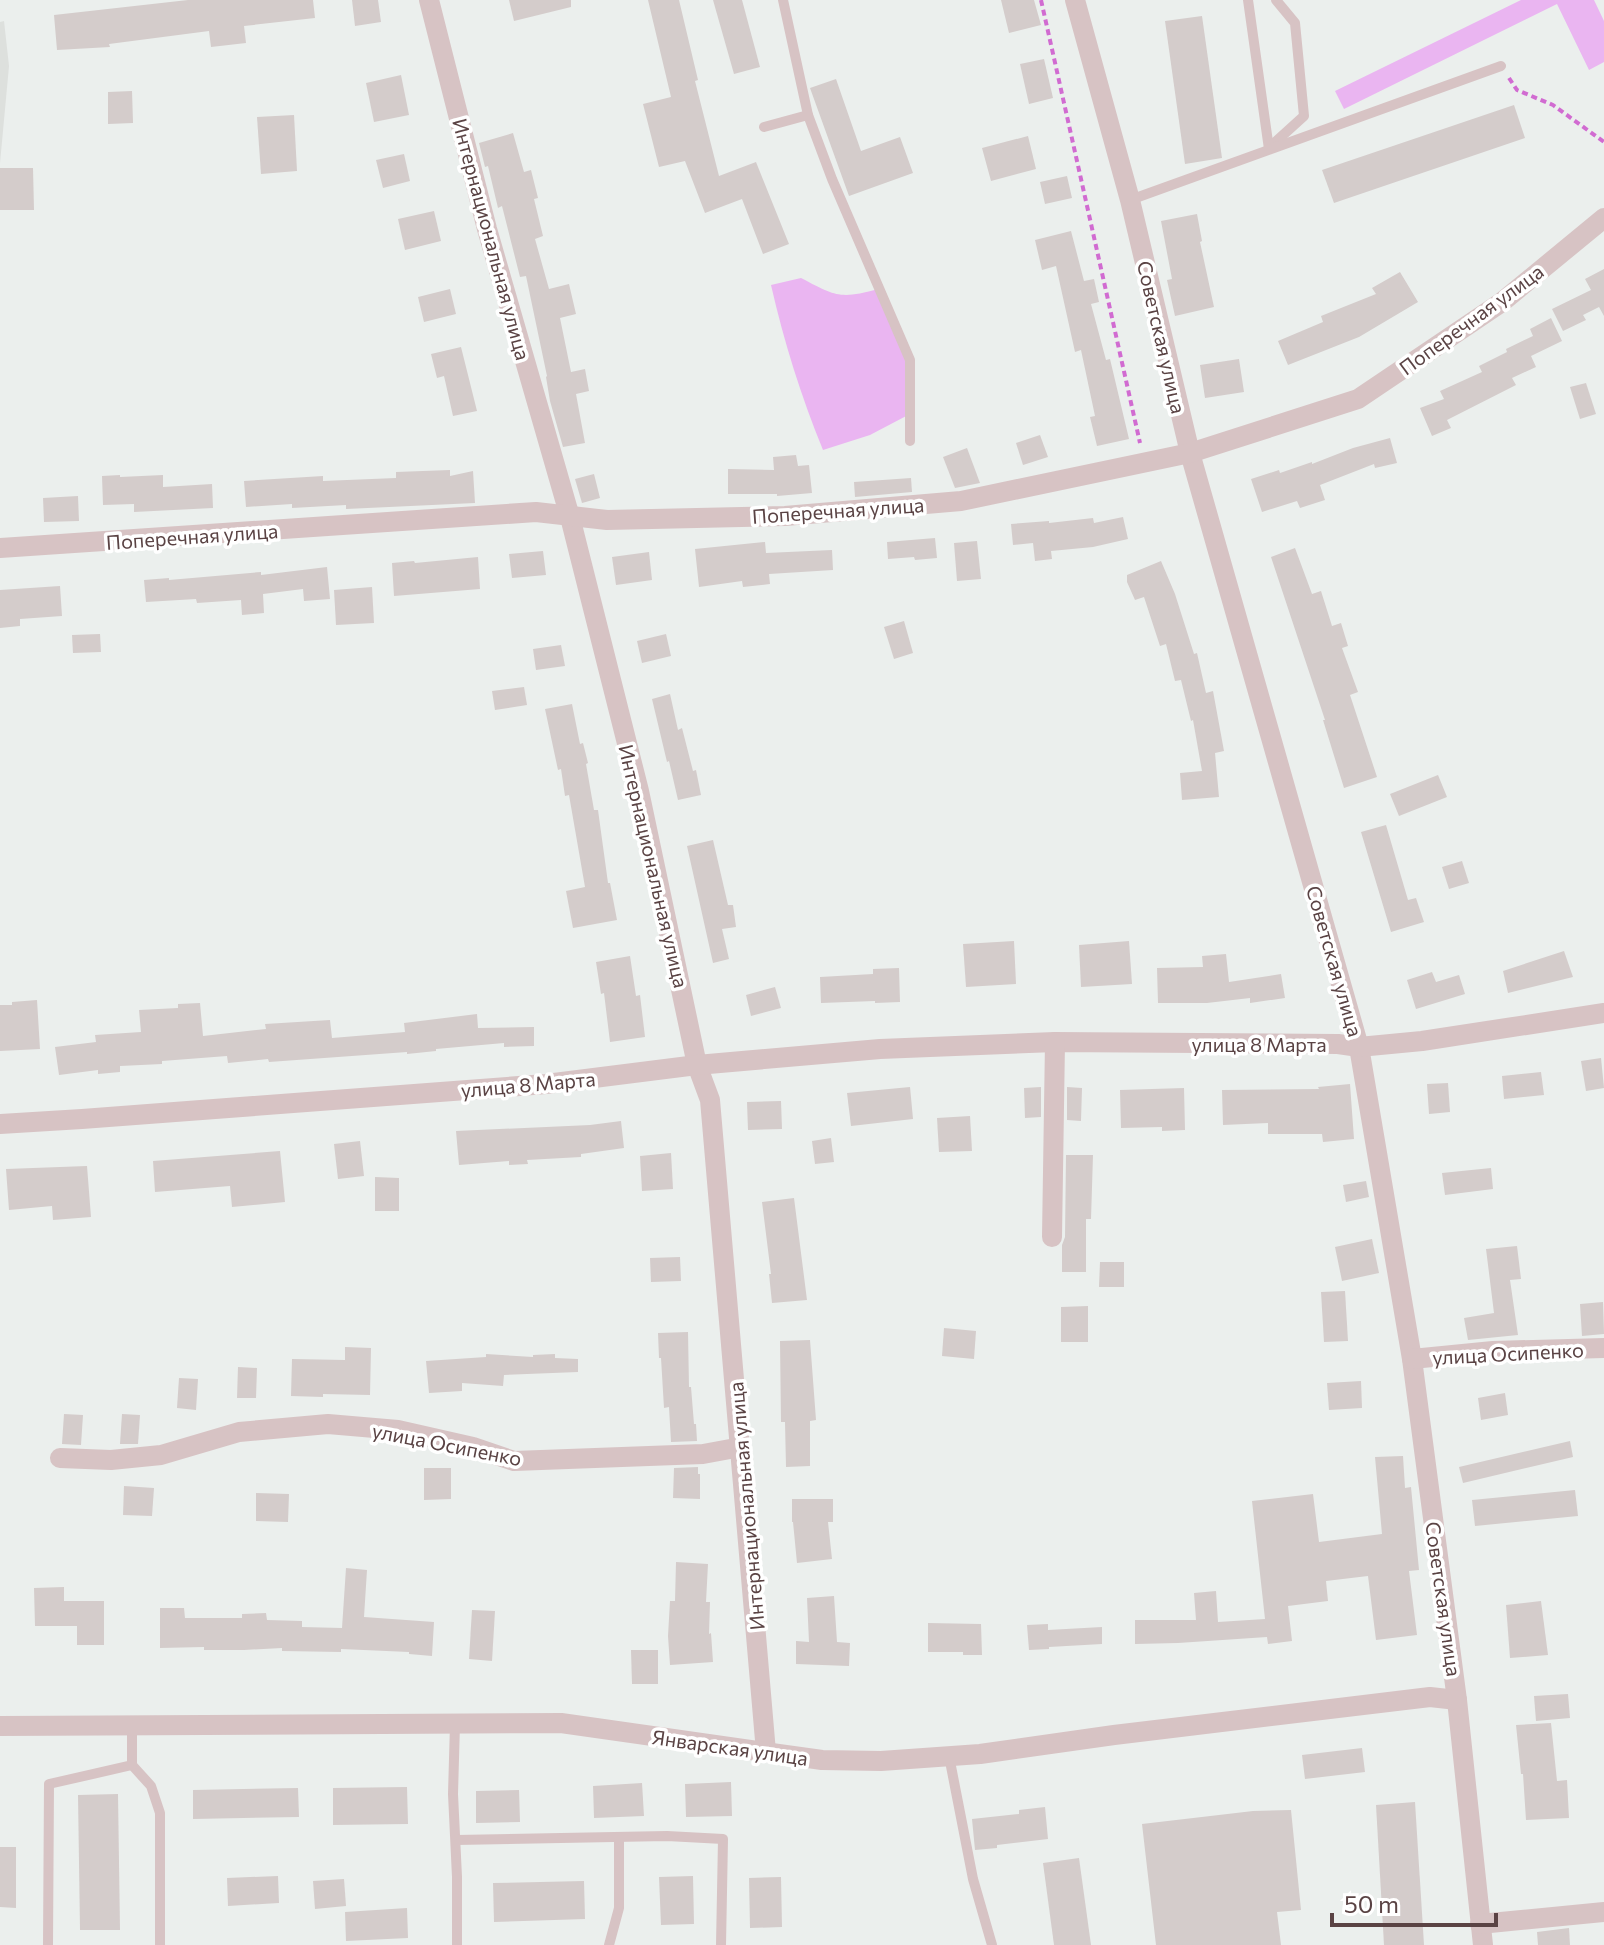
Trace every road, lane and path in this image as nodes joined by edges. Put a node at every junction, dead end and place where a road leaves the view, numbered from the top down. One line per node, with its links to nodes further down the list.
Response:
1 (429, 0): 17 (street, Интернациональная улица)
2 (783, 0): 8 (lane)
3 (1041, 0): 16 (path)
4 (1075, 0): 12 (street, Советская улица)
5 (1248, 0): 11 (lane)
6 (1276, 0): 11 (lane)
7 (1501, 66): 10 (path); 11 (lane)
8 (808, 115): 9 (lane); 14 (lane)
9 (764, 127)
10 (1604, 142)
11 (1269, 149): 12 (lane)
12 (1130, 200): 15 (street, Советская улица)
13 (1604, 218): 15 (street, Поперечная улица)
14 (910, 441)
15 (1190, 453): 16 (street, Поперечная улица); 21 (street, Советская улица)
16 (1145, 463): 17 (street, Поперечная улица)
17 (570, 517): 18 (street, Поперечная улица); 22 (street, Интернациональная улица)
18 (0, 548)
19 (1604, 1013): 21 (street, улица 8 Марта)
20 (1055, 1042): 21 (street, улица 8 Марта); 22 (street, улица 8 Марта); 24 (street)
21 (1359, 1047): 26 (street, Советская улица)
22 (697, 1065): 23 (street, улица 8 Марта); 27 (street, Интернациональная улица)
23 (0, 1124)
24 (1052, 1237)
25 (1604, 1348): 26 (street, улица Осипенко)
26 (1412, 1359): 29 (street, Советская улица)
27 (741, 1447): 28 (street, улица Осипенко); 33 (street, Интернациональная улица)
28 (60, 1458)
29 (1457, 1700): 34 (street, Январская улица); 39 (street, Советская улица)
30 (455, 1724): 32 (street, Январская улица); 33 (street, Январская улица); 37 (lane)
31 (0, 1726): 32 (street, Январская улица)
32 (132, 1726): 35 (lane)
33 (766, 1752): 34 (street, Январская улица)
34 (949, 1756): 45 (lane)
35 (132, 1765): 40 (lane); 41 (lane)
36 (619, 1837): 37 (lane); 43 (lane); 44 (lane)
37 (456, 1840): 42 (lane)
38 (1604, 1912): 39 (street)
39 (1482, 1935)
40 (48, 1945)
41 (160, 1945)
42 (457, 1945)
43 (609, 1945)
44 (721, 1945)
45 (992, 1945)

